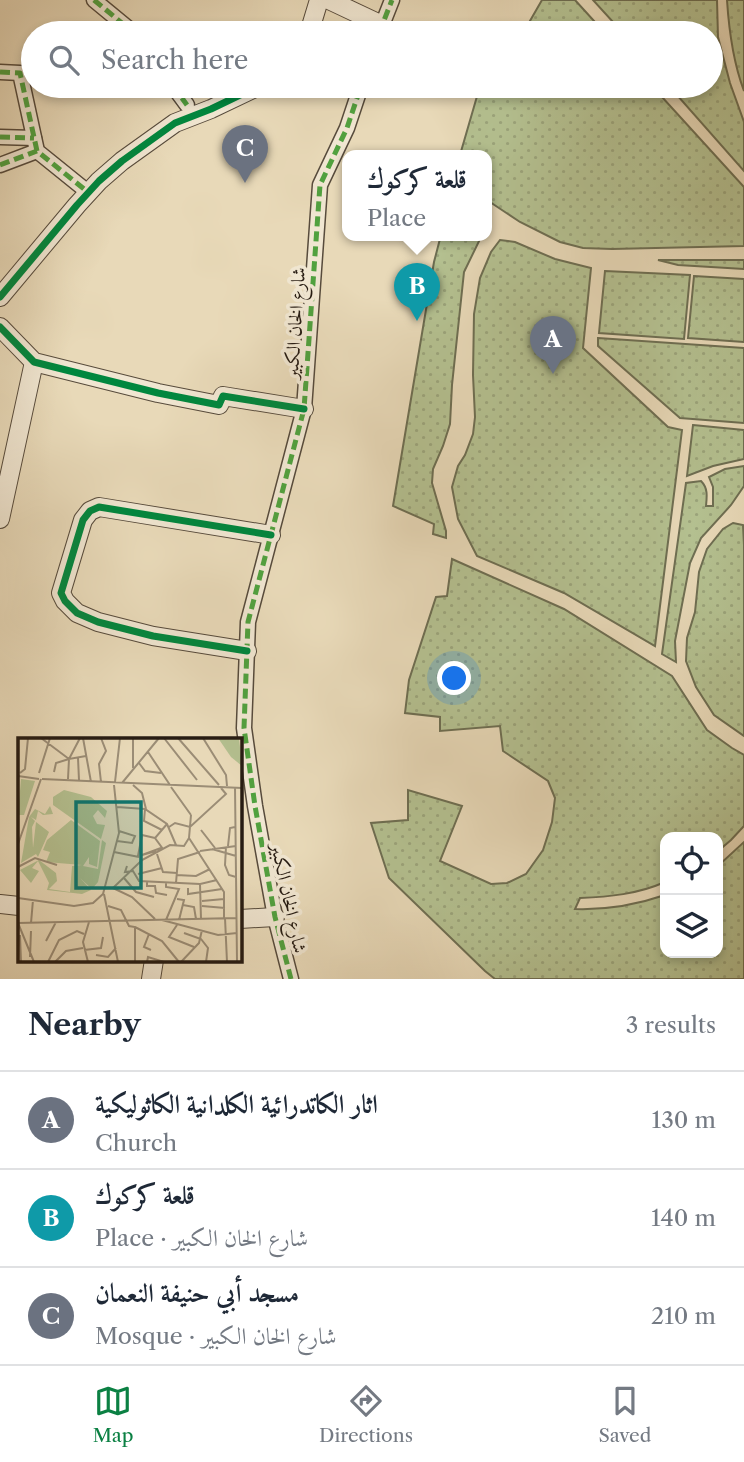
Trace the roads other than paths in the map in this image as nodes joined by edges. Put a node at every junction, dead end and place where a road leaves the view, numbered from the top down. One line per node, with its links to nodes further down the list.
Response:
1 (94, 0): 5 (street)
2 (319, 0): 6 (street)
3 (329, 0): 7 (street)
4 (391, 0): 8 (street)
5 (119, 21)
6 (313, 21)
7 (366, 21)
8 (383, 21)
9 (0, 72): 10 (street)
10 (21, 78)
11 (25, 98): 17 (street)
12 (182, 98): 15 (street)
13 (234, 98): 19 (street)
14 (357, 98): 23 (street, شارع الخان الكبير)
15 (187, 105)
16 (0, 137): 17 (street)
17 (35, 144): 18 (street); 19 (street)
18 (0, 165)
19 (89, 193): 20 (street)
20 (0, 297)
21 (0, 327): 22 (street)
22 (34, 362): 23 (street); 24 (street)
23 (304, 409): 25 (street, شارع الخان الكبير)
24 (0, 520)
25 (271, 535): 26 (street, شارع الخان الكبير); 26 (street)
26 (247, 651): 29 (street, شارع الخان الكبير)
27 (0, 904): 28 (street)
28 (18, 906)
29 (275, 917): 30 (street); 31 (street, شارع الخان الكبير)
30 (242, 919)
31 (290, 979)

